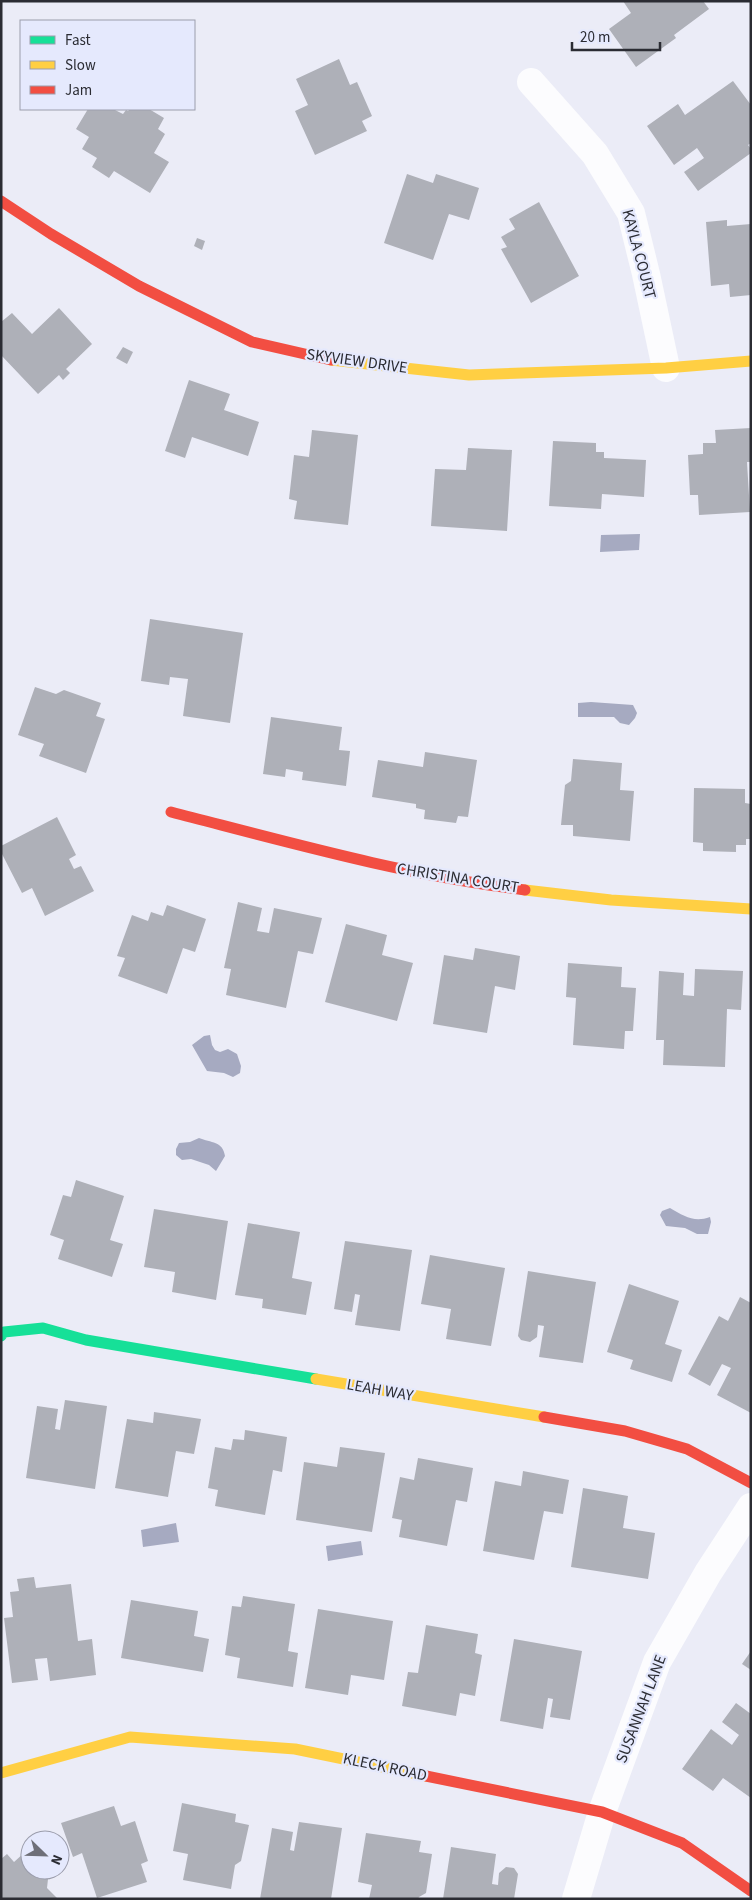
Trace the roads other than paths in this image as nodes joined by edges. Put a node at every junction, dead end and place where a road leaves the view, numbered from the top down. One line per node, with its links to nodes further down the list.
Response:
1 (530, 82): 4 (street, KAYLA COURT)
2 (1, 201): 4 (street, SKYVIEW DRIVE)
3 (751, 361): 4 (street, SKYVIEW DRIVE)
4 (666, 368)
5 (170, 812): 6 (street, CHRISTINA COURT)
6 (751, 909)
7 (1, 1336): 8 (street, LEAH WAY)
8 (751, 1483)
9 (751, 1507): 11 (street, SUSANNAH LANE)
10 (1, 1773): 11 (street, KLECK ROAD)
11 (602, 1812): 12 (street, KLECK ROAD); 13 (street, SUSANNAH LANE)
12 (751, 1891)
13 (576, 1899)

